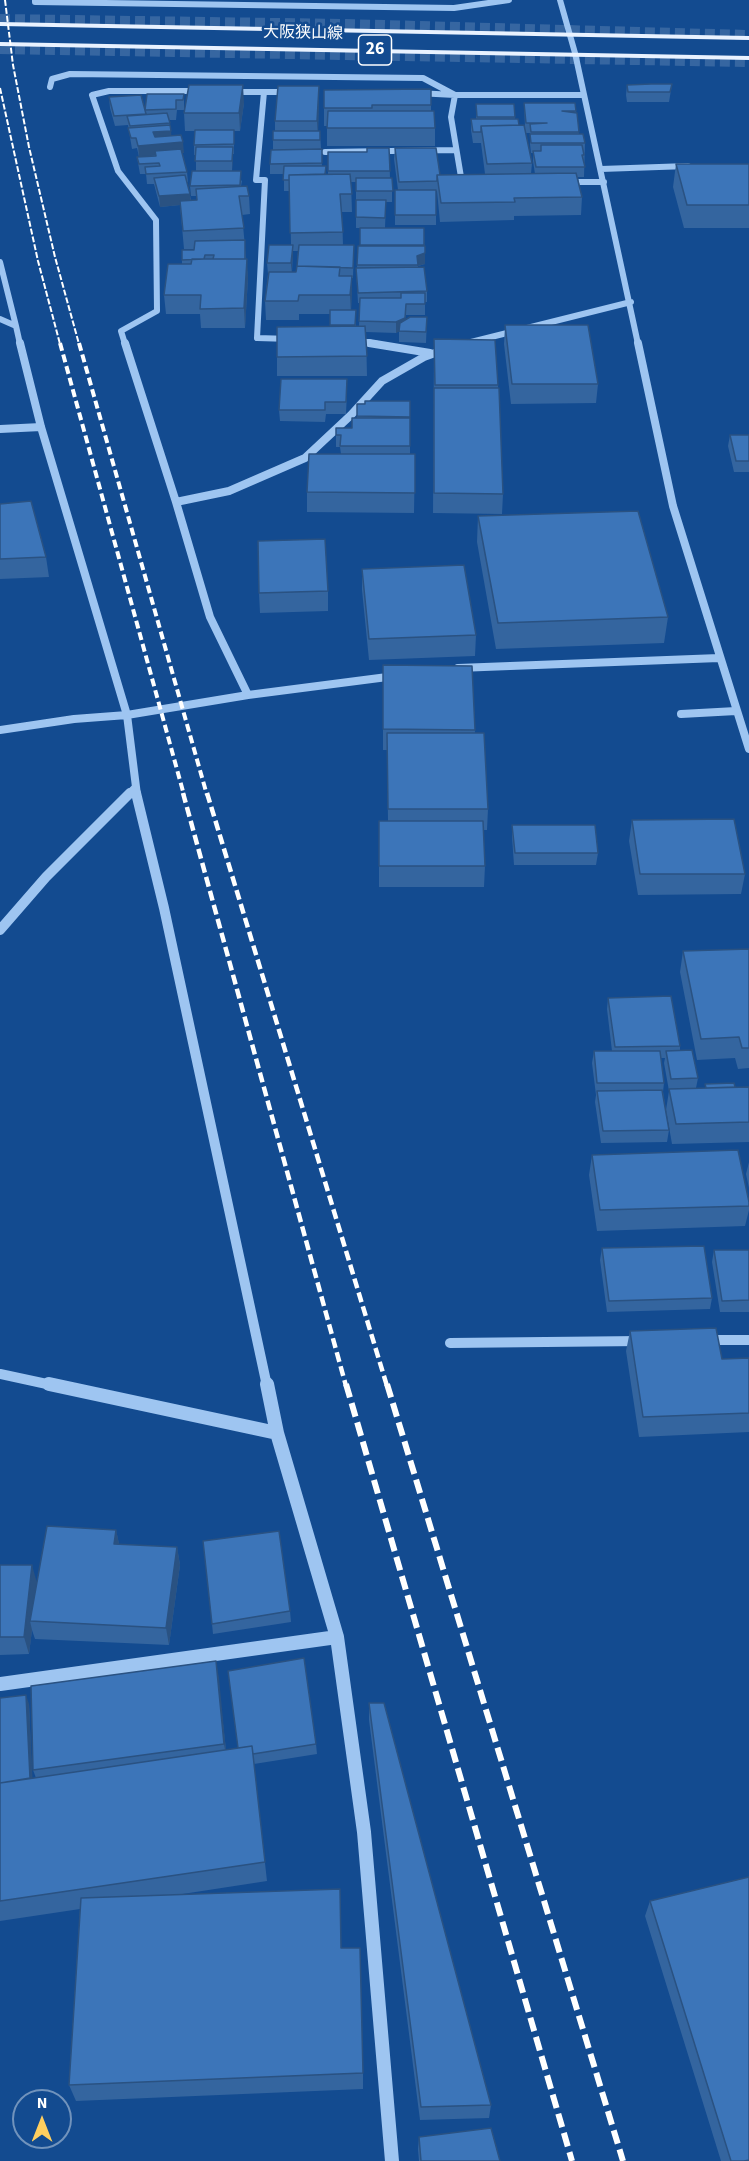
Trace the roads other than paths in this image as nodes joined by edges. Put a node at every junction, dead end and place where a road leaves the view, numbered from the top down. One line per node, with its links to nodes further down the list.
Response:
1 (35, 0): 2 (street)
2 (509, 0)
3 (560, 0): 5 (street)
4 (0, 24): 5 (main road, 大阪狭山線 / 26)
5 (569, 34): 6 (main road, 大阪狭山線 / 26); 8 (street)
6 (749, 38)
7 (0, 44): 8 (main road, 大阪狭山線 / 26)
8 (575, 53): 9 (main road, 大阪狭山線 / 26); 17 (street)
9 (749, 58)
10 (50, 87): 16 (street)
11 (204, 91): 34 (street)
12 (228, 92): 13 (street)
13 (264, 92): 14 (street); 29 (street)
14 (300, 92)
15 (407, 93): 16 (street)
16 (455, 95): 17 (street); 18 (street)
17 (584, 96): 21 (street)
18 (456, 150): 19 (street); 23 (street)
19 (326, 152)
20 (702, 166): 21 (street)
21 (601, 168): 22 (street)
22 (604, 182): 24 (street); 26 (street)
23 (473, 183)
24 (553, 183)
25 (0, 262): 28 (street)
26 (631, 302): 31 (street); 35 (street)
27 (0, 319): 28 (street)
28 (16, 326): 32 (street)
29 (302, 339)
30 (347, 340): 31 (street)
31 (432, 354): 34 (street)
32 (41, 427): 33 (street); 41 (street)
33 (0, 429)
34 (176, 502): 38 (street)
35 (719, 658): 36 (street); 39 (street)
36 (448, 670)
37 (402, 675): 38 (street)
38 (248, 695): 41 (street)
39 (736, 711): 40 (street); 43 (street)
40 (681, 714)
41 (127, 715): 42 (street); 44 (street)
42 (0, 730)
43 (749, 749)
44 (135, 788): 45 (street); 51 (street)
45 (0, 930)
46 (689, 1340): 47 (street)
47 (749, 1340)
48 (653, 1341): 49 (street)
49 (450, 1342)
50 (0, 1374): 51 (street)
51 (277, 1433): 52 (street)
52 (337, 1637): 53 (street); 54 (street)
53 (0, 1684)
54 (392, 2161)

